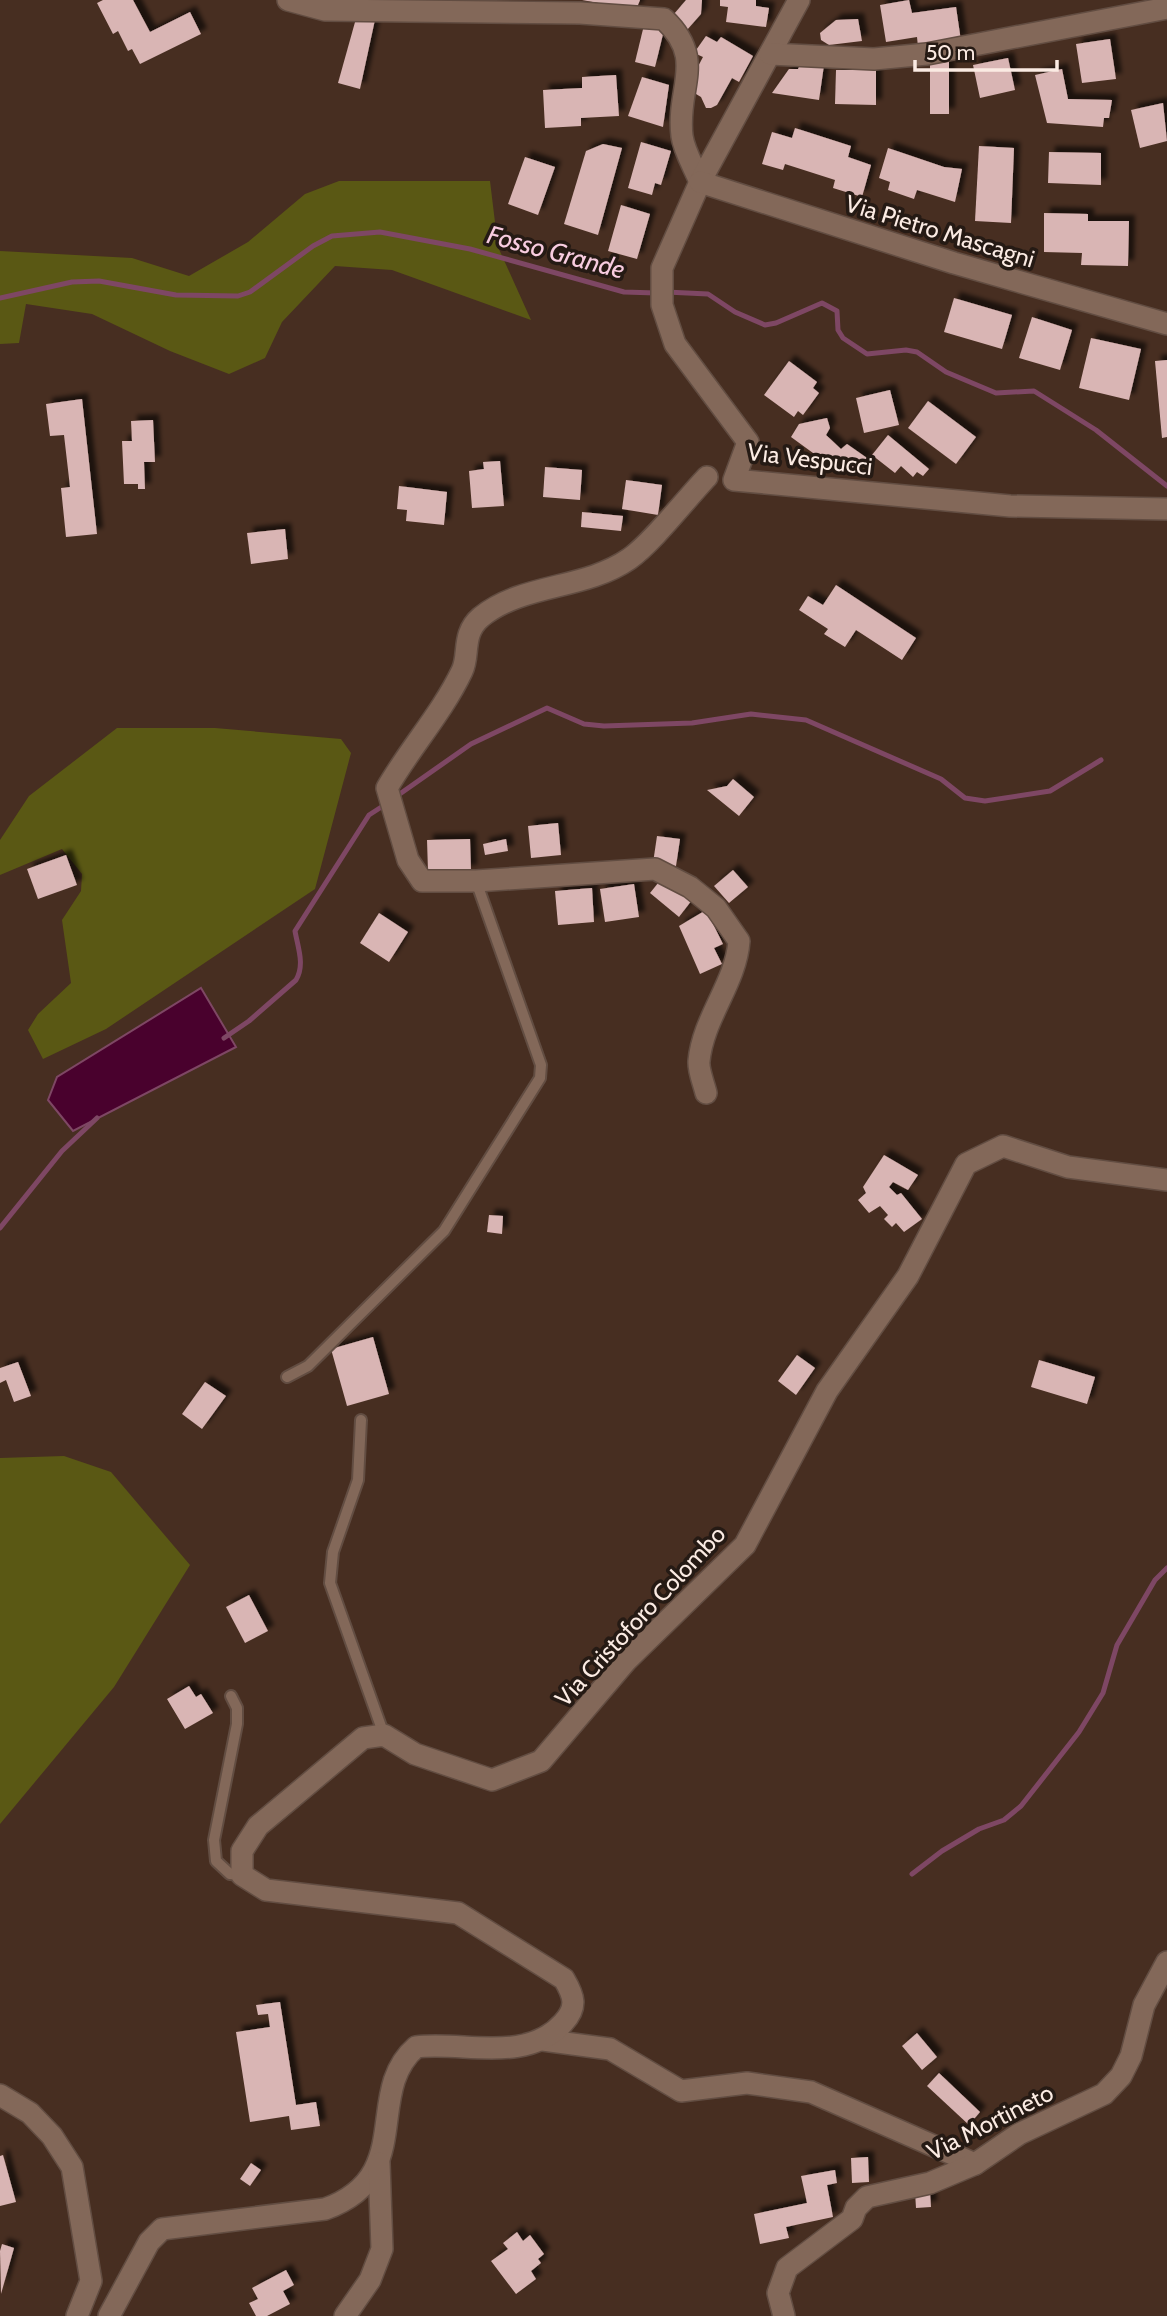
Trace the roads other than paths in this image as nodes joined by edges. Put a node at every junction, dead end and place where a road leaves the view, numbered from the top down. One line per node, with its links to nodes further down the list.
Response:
1 (288, 0): 5 (street)
2 (799, 0): 4 (street)
3 (1167, 8): 4 (street)
4 (770, 54): 5 (street)
5 (700, 181): 6 (street, Via Pietro Mascagni); 8 (street, Via Vespucci)
6 (1167, 324)
7 (707, 477): 9 (street)
8 (1167, 509)
9 (476, 881): 10 (street); 12 (lane)
10 (706, 1093)
11 (1167, 1180): 15 (street, Via Cristoforo Colombo)
12 (287, 1377)
13 (361, 1420): 15 (lane)
14 (231, 1696): 16 (lane)
15 (384, 1735): 16 (street)
16 (242, 1875): 18 (street)
17 (1167, 1962): 21 (street, Via Mortineto)
18 (543, 2040): 20 (street); 21 (street)
19 (0, 2095): 22 (street)
20 (379, 2161): 23 (street); 24 (street)
21 (975, 2164): 25 (street, Via Mortineto)
22 (77, 2316)
23 (109, 2316)
24 (345, 2316)
25 (784, 2316)

